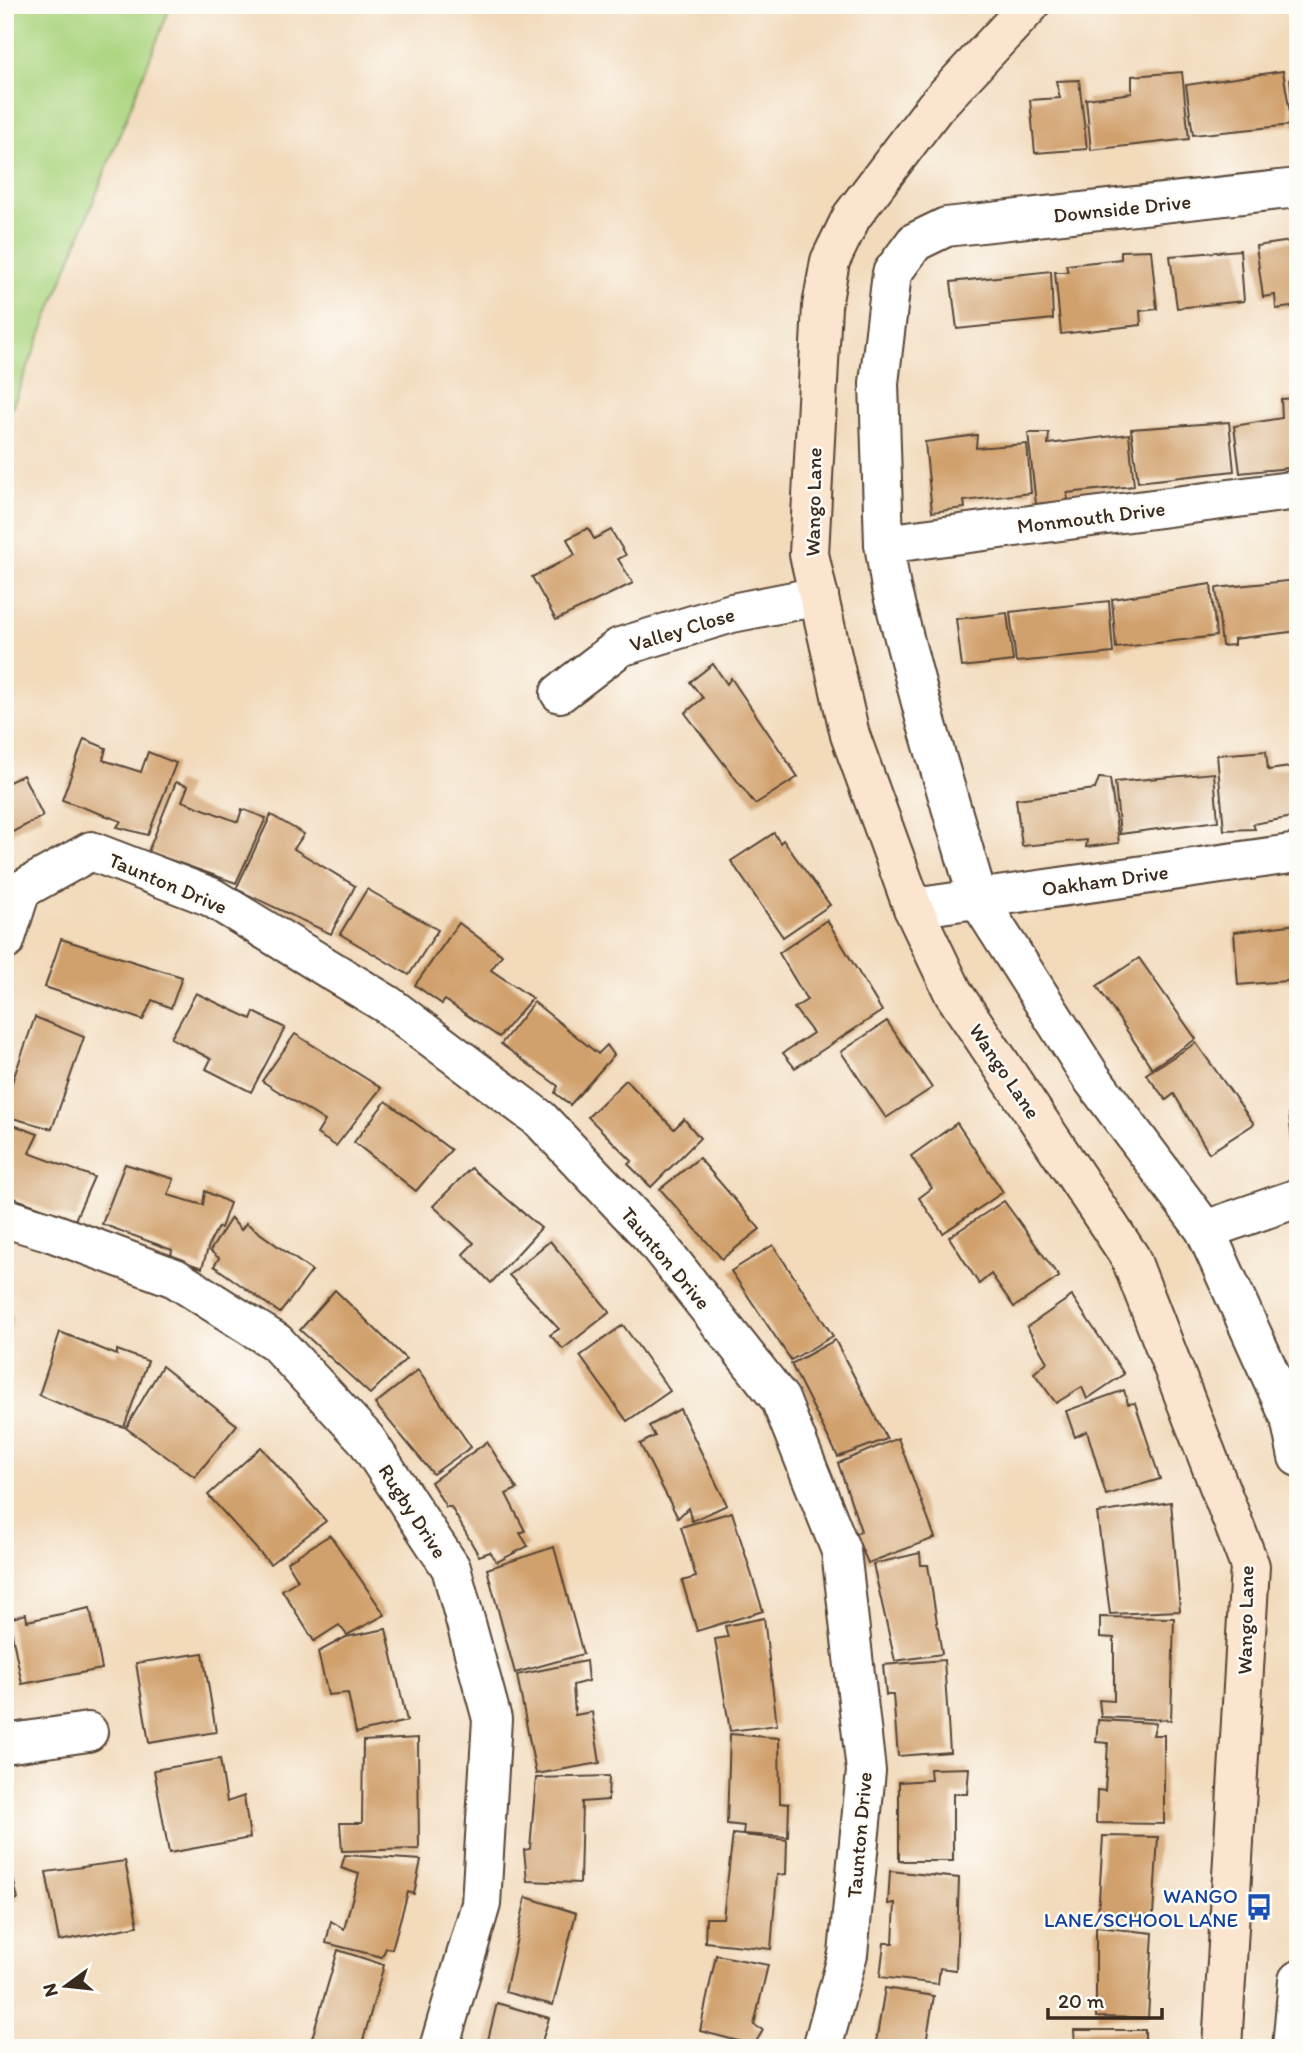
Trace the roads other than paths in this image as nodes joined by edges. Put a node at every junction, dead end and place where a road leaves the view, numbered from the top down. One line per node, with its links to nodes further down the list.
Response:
1 (1030, 5): 5 (main road, Wango Lane)
2 (1298, 188): 4 (street, Downside Drive)
3 (1298, 490): 4 (street, Monmouth Drive)
4 (884, 544): 8 (street)
5 (819, 596): 6 (street, Valley Close); 9 (main road, Wango Lane)
6 (560, 693)
7 (1298, 853): 8 (street, Oakham Drive)
8 (978, 899): 9 (street, Oakham Drive); 13 (street)
9 (913, 908): 20 (main road, Wango Lane)
10 (5, 941): 19 (street, Taunton Drive)
11 (1298, 1198): 13 (street)
12 (5, 1218): 18 (street, Rugby Drive)
13 (1205, 1230): 14 (street)
14 (1298, 1457)
15 (88, 1732): 16 (street)
16 (5, 1744)
17 (1298, 1980): 21 (street)
18 (439, 2048)
19 (822, 2048)
20 (1222, 2048)
21 (1292, 2048)

